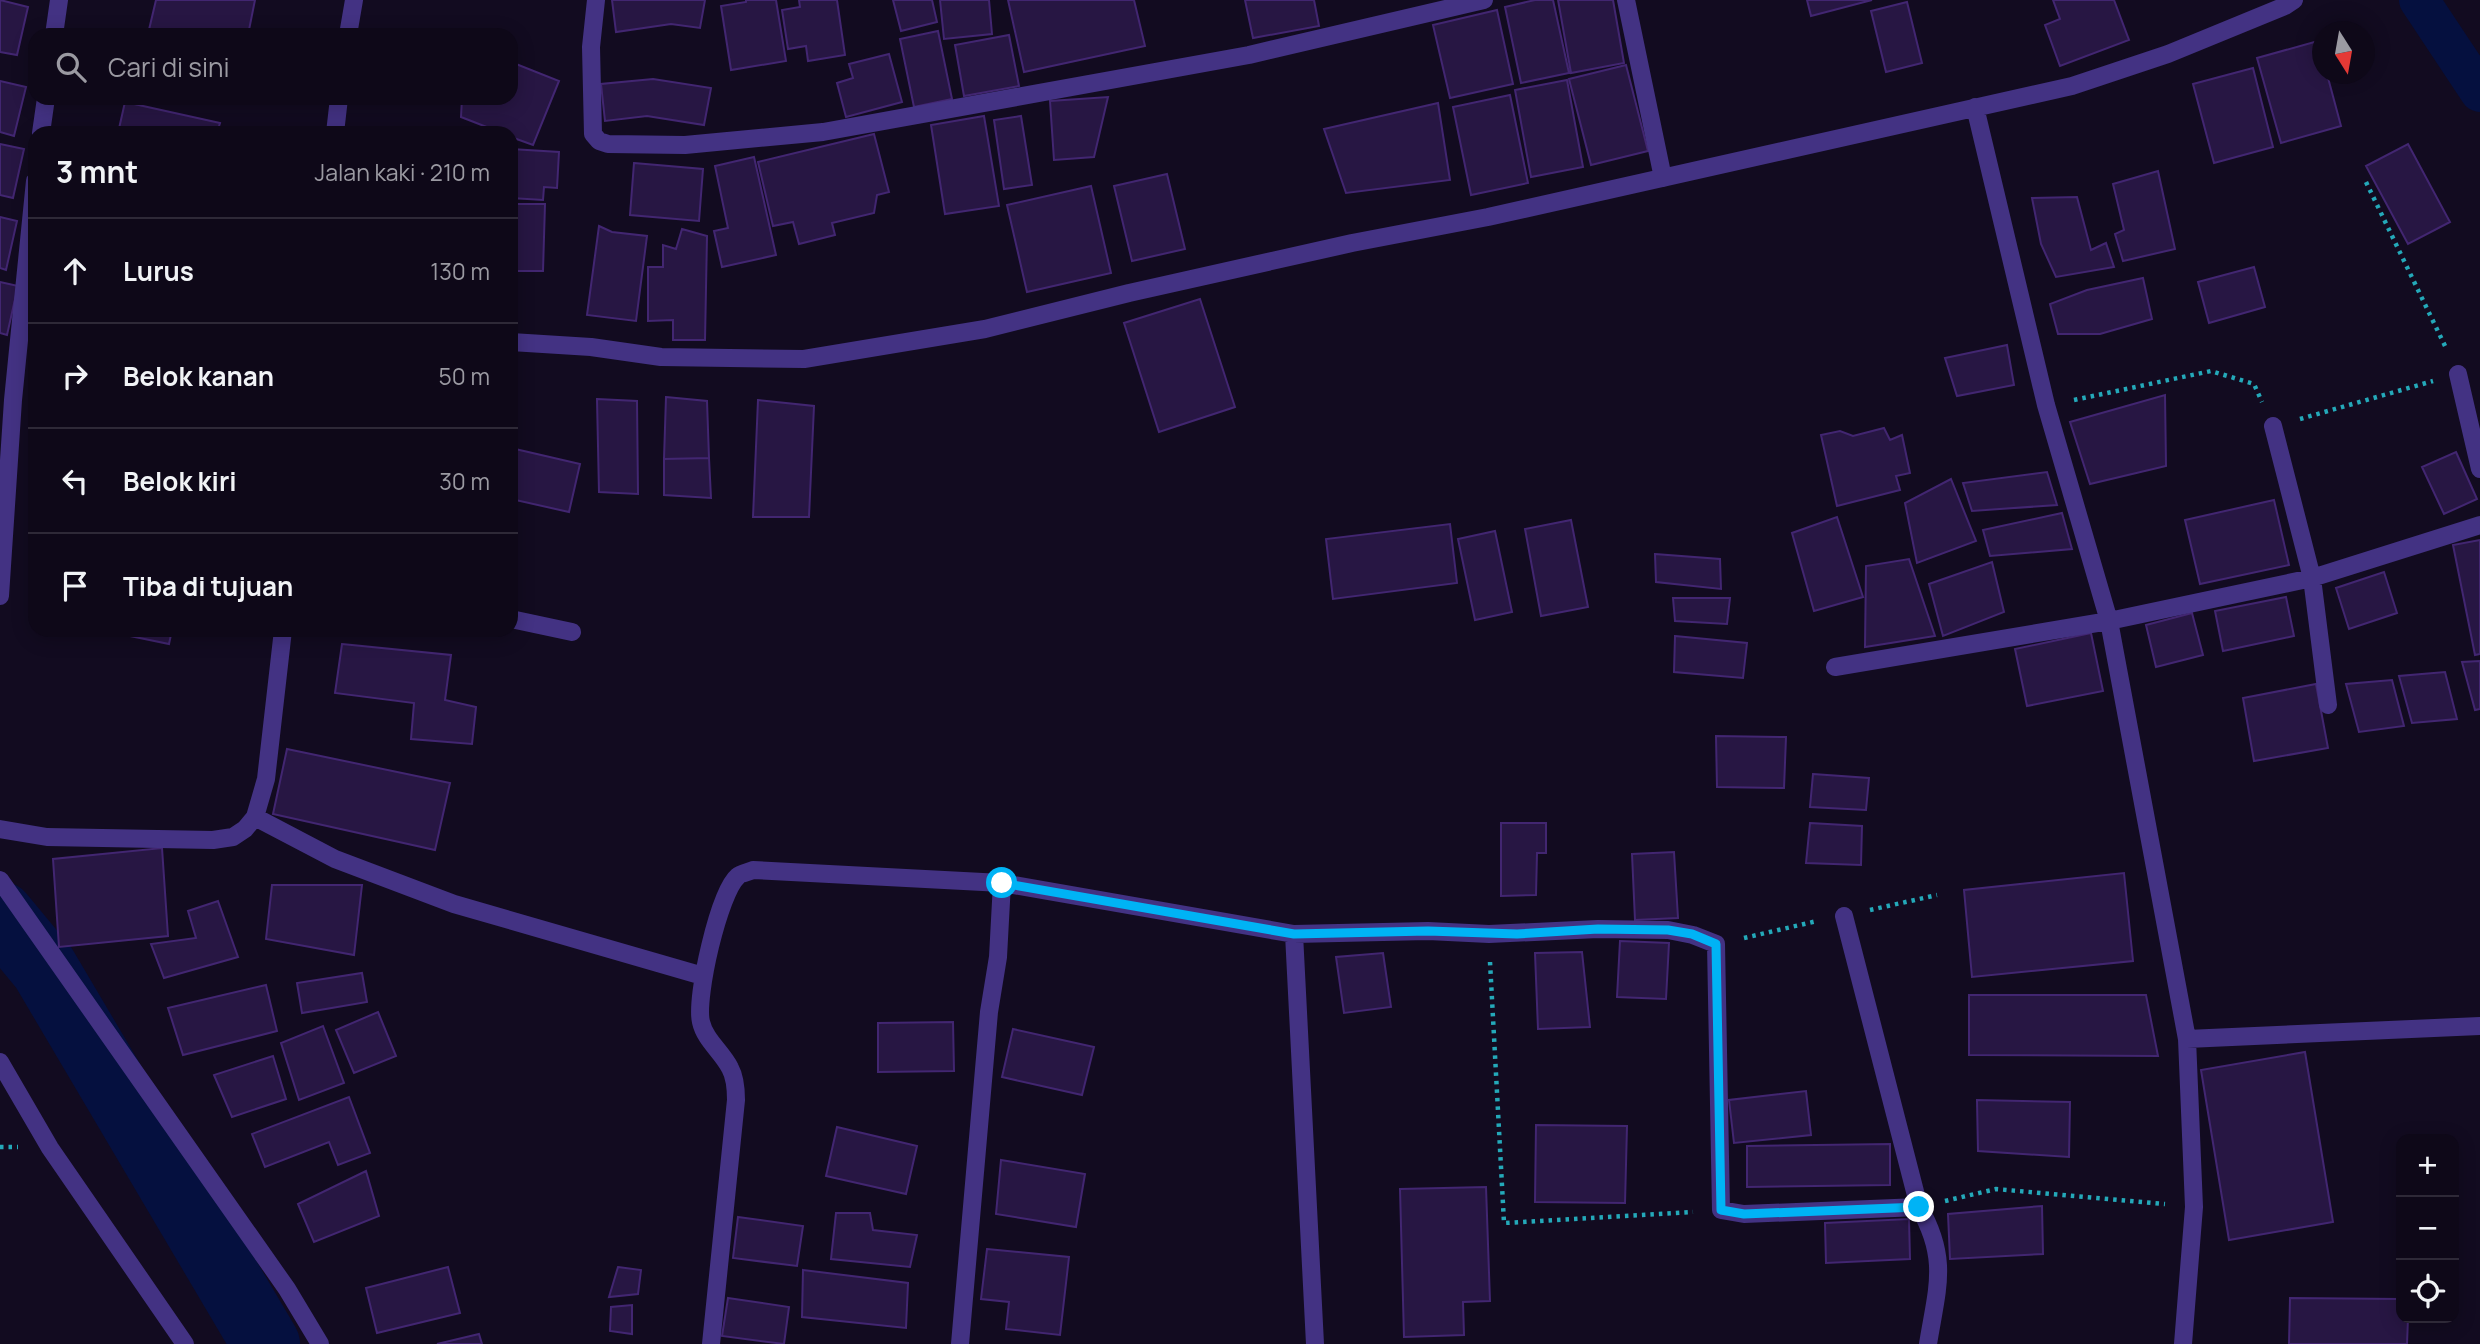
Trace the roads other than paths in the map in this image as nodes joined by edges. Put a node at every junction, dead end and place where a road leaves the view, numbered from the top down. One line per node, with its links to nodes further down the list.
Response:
1 (59, 0): 7 (street)
2 (354, 0): 8 (street)
3 (596, 0): 4 (street)
4 (1484, 0)
5 (1626, 0): 14 (street)
6 (2286, 2): 11 (street)
7 (55, 28)
8 (349, 28)
9 (45, 105): 12 (street)
10 (338, 105): 13 (street)
11 (1975, 107): 14 (street); 24 (street)
12 (42, 126)
13 (336, 126)
14 (1663, 178): 16 (street)
15 (28, 288): 22 (street)
16 (518, 342)
17 (2458, 374): 19 (street)
18 (2273, 426): 21 (street)
19 (2480, 469)
20 (2480, 525): 21 (street)
21 (2312, 578): 24 (street); 28 (street)
22 (0, 596)
23 (518, 620): 25 (street)
24 (2109, 621): 27 (street); 37 (street)
25 (572, 632)
26 (282, 637): 29 (street)
27 (1835, 667)
28 (2328, 705)
29 (255, 817): 30 (street); 35 (street)
30 (0, 829)
31 (0, 880): 41 (street)
32 (1002, 883): 34 (street); 35 (street); 43 (street)
33 (1844, 915): 39 (street)
34 (1294, 934): 39 (street); 44 (street)
35 (703, 976): 42 (street)
36 (2480, 1026): 37 (street)
37 (2187, 1040): 46 (street)
38 (0, 1062): 40 (street)
39 (1919, 1207): 45 (street)
40 (185, 1344)
41 (320, 1344)
42 (712, 1344)
43 (960, 1344)
44 (1315, 1344)
45 (1928, 1344)
46 (2183, 1344)

